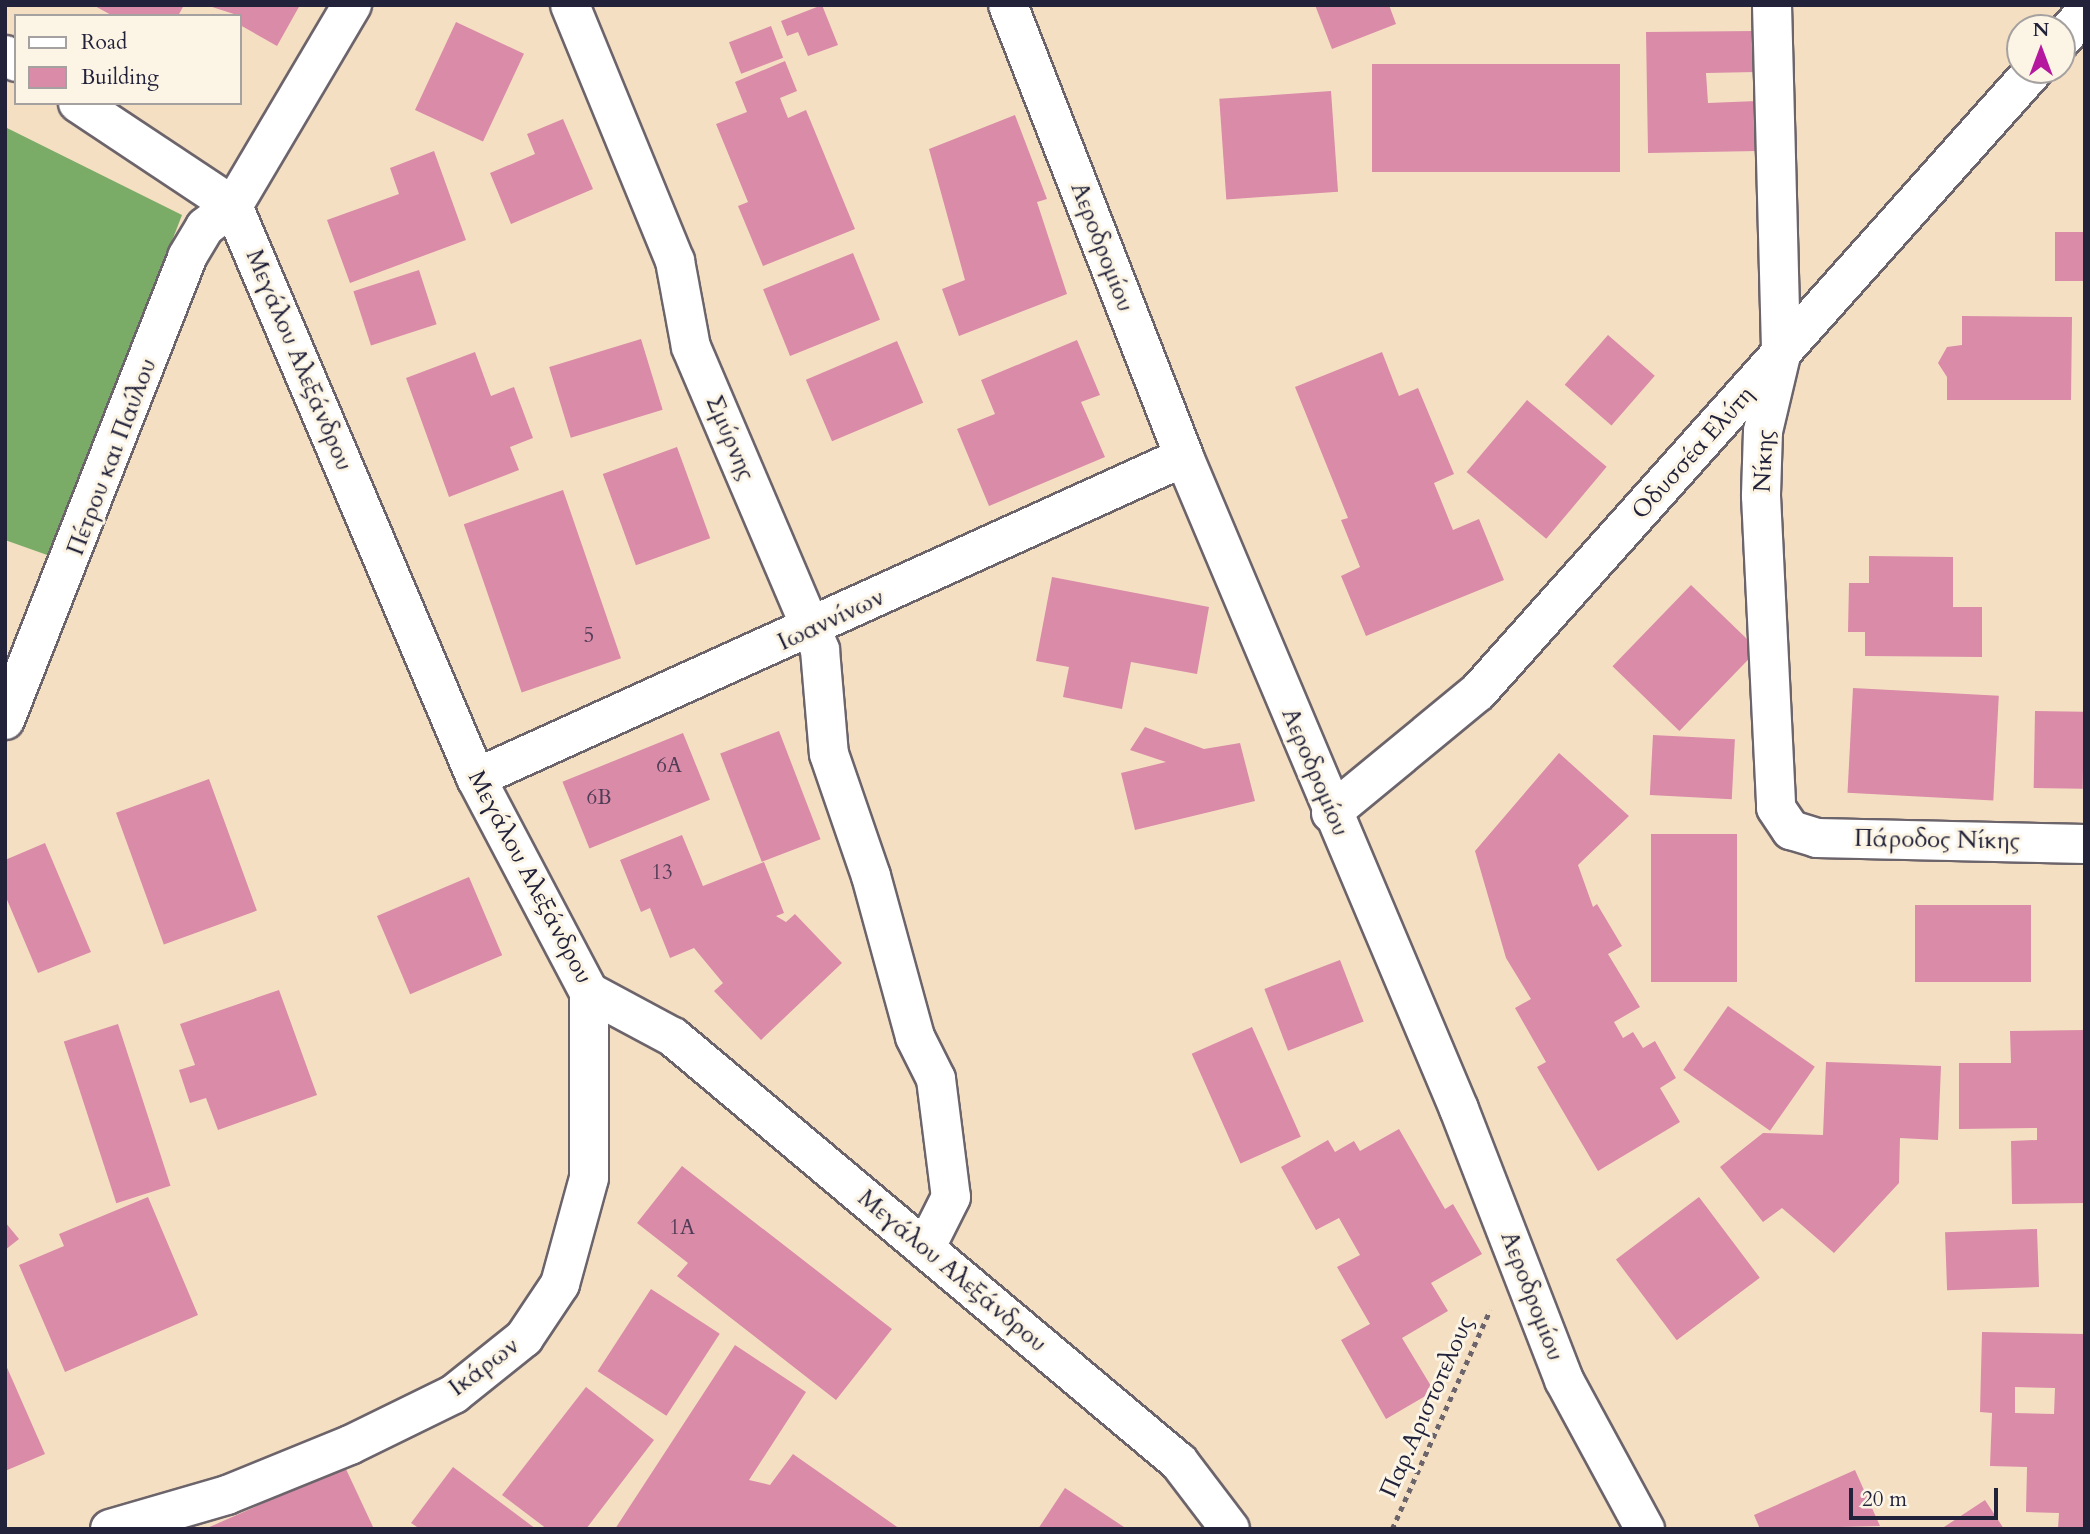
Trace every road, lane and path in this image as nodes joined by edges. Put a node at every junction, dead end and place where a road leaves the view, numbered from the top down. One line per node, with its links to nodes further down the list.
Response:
1 (352, 5): 7 (street)
2 (570, 5): 10 (street, Σμύρνης)
3 (1008, 5): 9 (street, Αεροδρομίου)
4 (1772, 5): 8 (street, Νίκης)
5 (2022, 84): 8 (street, Οδυσσέα Ελύτη)
6 (81, 105): 7 (street)
7 (233, 206): 11 (street, Πέτρου και Παύλου); 12 (street, Μεγάλου Αλεξάνδρου)
8 (1781, 355): 13 (street, Οδυσσέα Ελύτη); 14 (street, Νίκης)
9 (1184, 457): 10 (street, Ιωαννίνων); 13 (street, Αεροδρομίου)
10 (812, 629): 12 (street, Ιωαννίνων); 17 (street, Σμύρνης)
11 (5, 720)
12 (476, 778): 16 (street, Μεγάλου Αλεξάνδρου)
13 (1331, 813): 18 (street, Αεροδρομίου)
14 (1791, 830): 15 (street, Πάροδος Νίκης)
15 (2085, 844)
16 (589, 992): 17 (street, Μεγάλου Αλεξάνδρου); 19 (street, Ικάρων)
17 (925, 1249): 20 (street, Μεγάλου Αλεξάνδρου)
18 (1521, 1267): 21 (path, Παρ.Αριστοτελους); 22 (street, Αεροδρομίου)
19 (110, 1529)
20 (1230, 1529)
21 (1392, 1529)
22 (1645, 1529)

